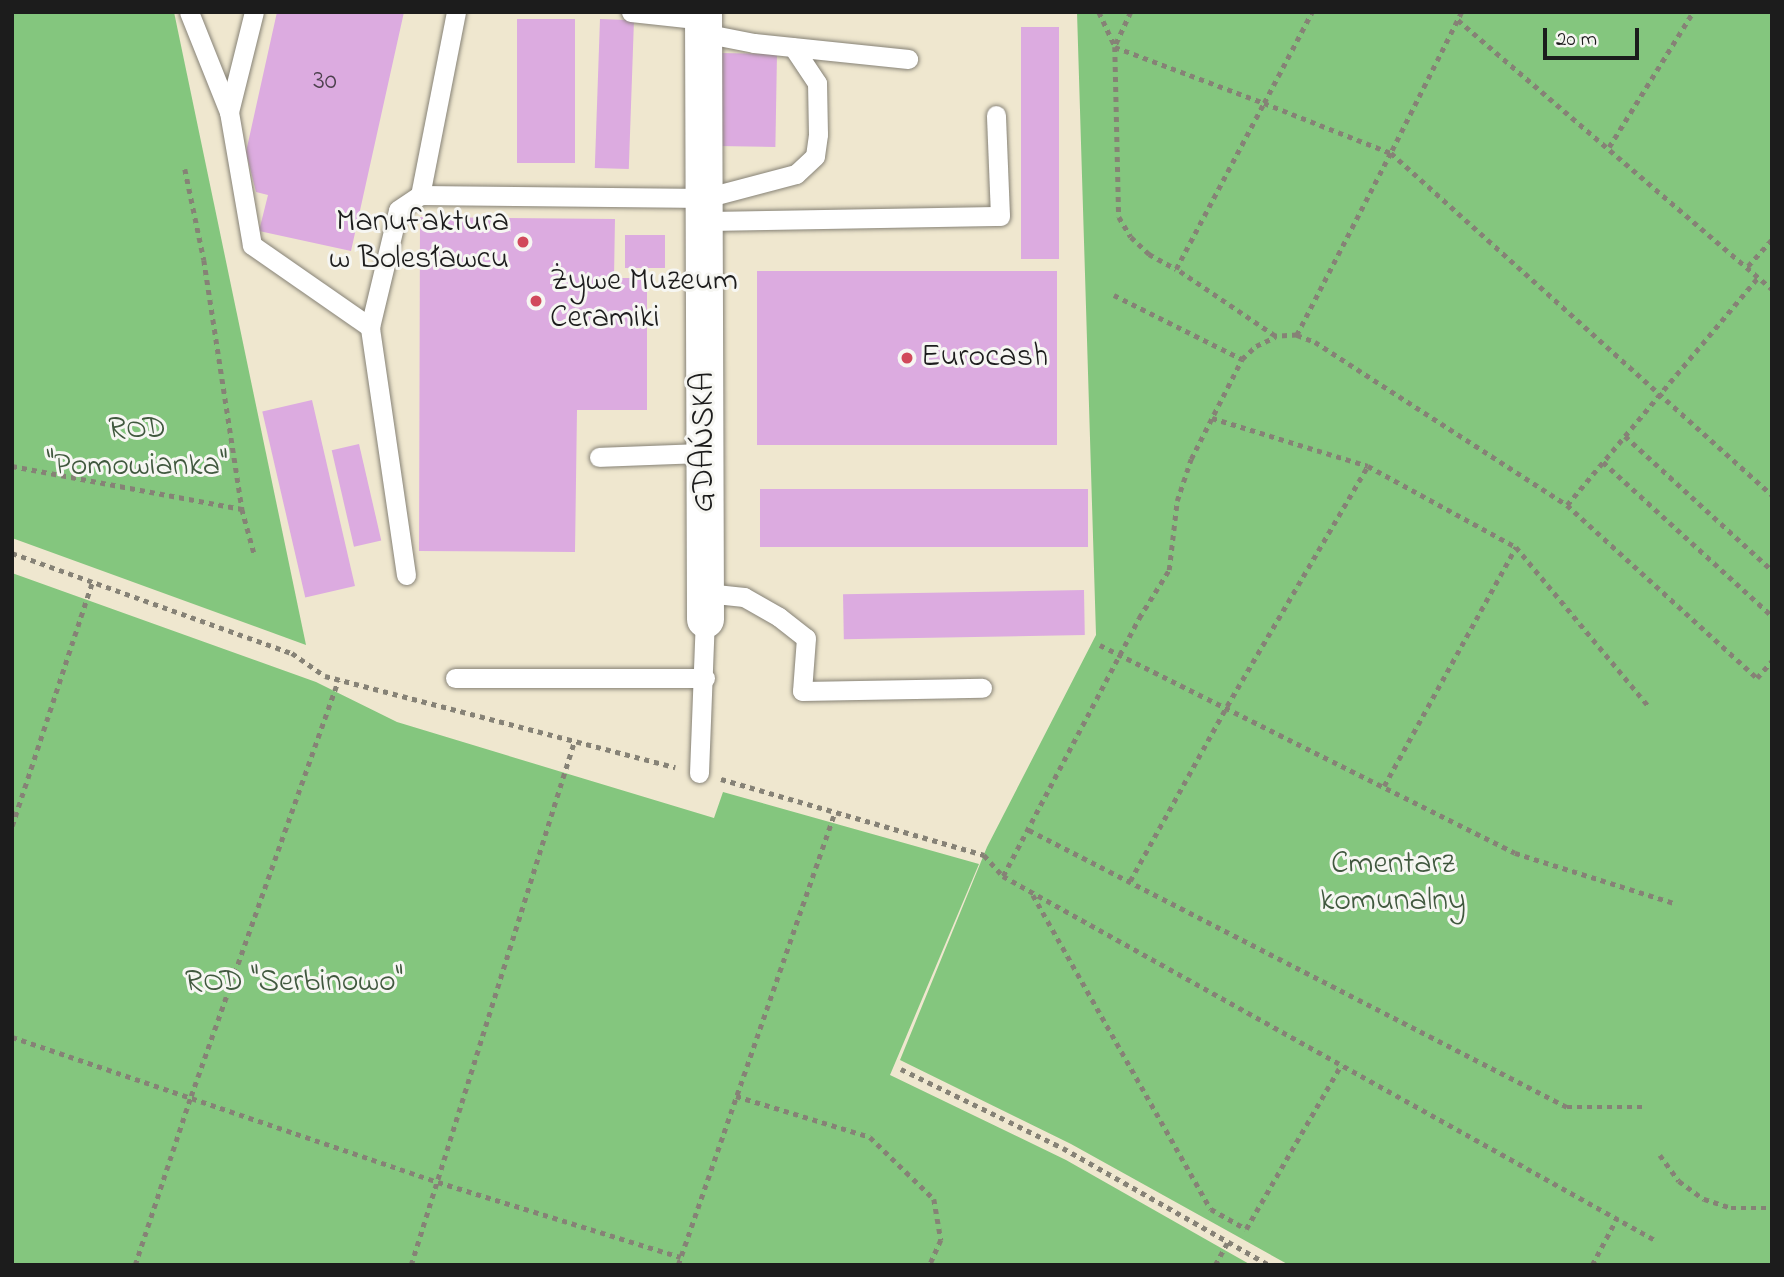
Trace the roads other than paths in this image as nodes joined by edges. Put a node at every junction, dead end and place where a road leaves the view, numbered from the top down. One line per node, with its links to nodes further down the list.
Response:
1 (189, 12): 8 (lane)
2 (254, 12): 8 (lane)
3 (456, 12): 10 (lane)
4 (631, 12): 5 (lane)
5 (703, 22): 6 (lane); 11 (street, GDAŃSKA)
6 (793, 47): 7 (lane); 11 (lane)
7 (908, 59)
8 (229, 112): 12 (lane)
9 (996, 115): 11 (lane)
10 (420, 195): 11 (lane); 12 (lane)
11 (704, 210): 13 (street, GDAŃSKA)
12 (370, 327): 15 (lane)
13 (705, 453): 14 (lane); 16 (street, GDAŃSKA)
14 (599, 457)
15 (406, 575)
16 (705, 606): 18 (lane); 19 (lane)
17 (455, 678): 18 (lane)
18 (705, 678): 20 (lane)
19 (982, 688)
20 (699, 773)

